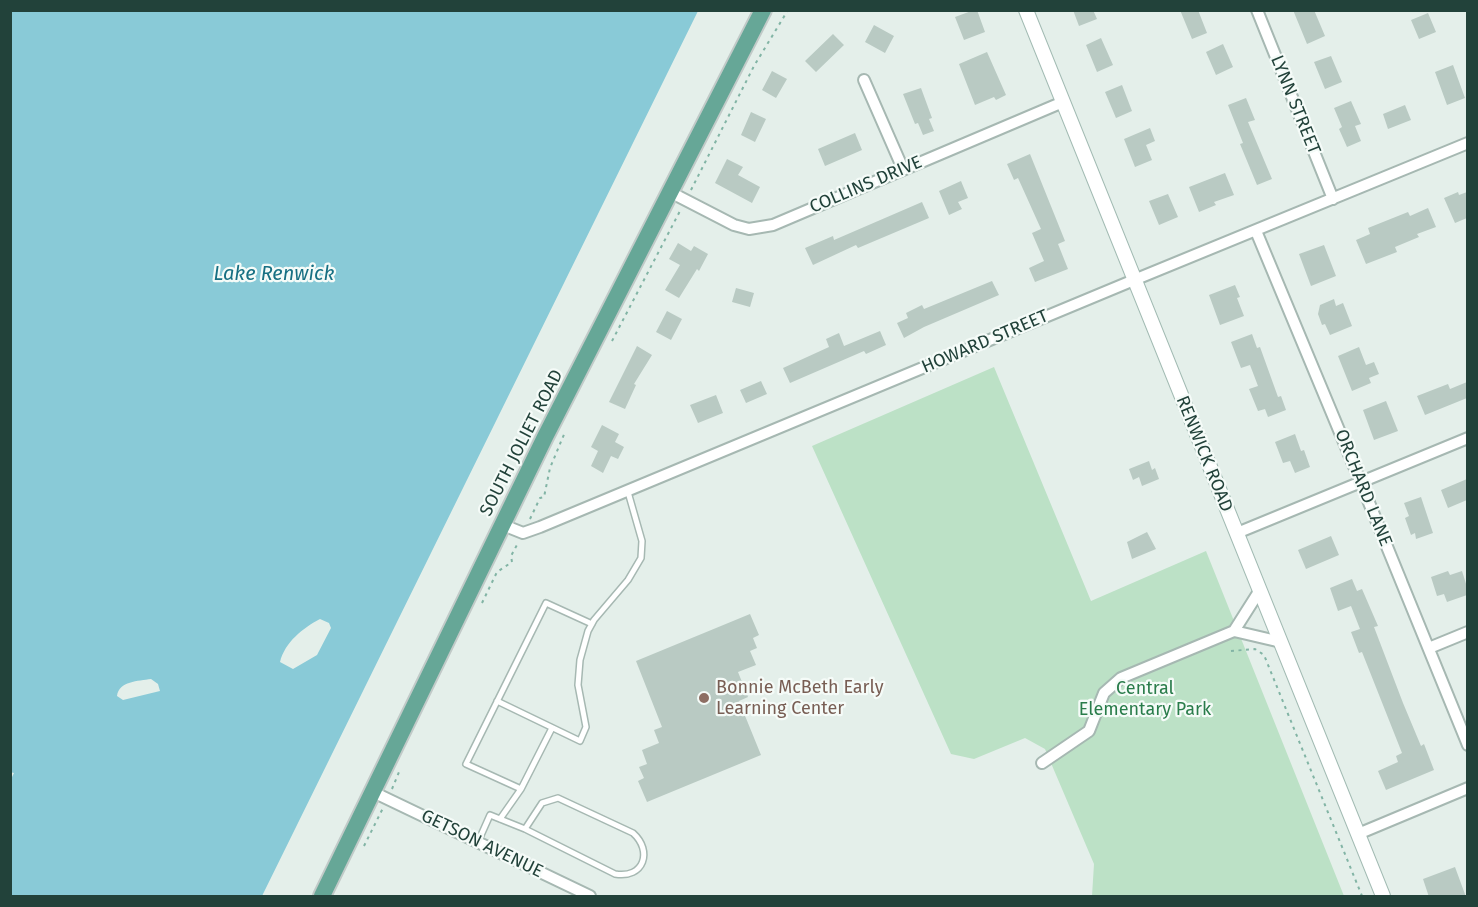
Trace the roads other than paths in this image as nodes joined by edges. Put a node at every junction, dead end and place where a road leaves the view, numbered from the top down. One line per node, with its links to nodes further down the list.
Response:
1 (763, 10): 8 (main road, SOUTH JOLIET ROAD)
2 (1026, 10): 5 (street, RENWICK ROAD)
3 (1257, 10): 9 (street, LYNN STREET)
4 (864, 80): 7 (street)
5 (1063, 102): 7 (street, COLLINS DRIVE); 11 (street, RENWICK ROAD)
6 (1467, 143): 9 (street, HOWARD STREET)
7 (903, 168): 8 (street, COLLINS DRIVE)
8 (670, 192): 15 (main road, SOUTH JOLIET ROAD)
9 (1333, 200): 10 (street, HOWARD STREET)
10 (1256, 231): 11 (street, HOWARD STREET); 13 (street, ORCHARD LANE)
11 (1134, 280): 14 (street, HOWARD STREET); 16 (street, RENWICK ROAD)
12 (1467, 438): 13 (street)
13 (1361, 483): 16 (street); 22 (street, ORCHARD LANE)
14 (628, 492): 15 (street, HOWARD STREET); 18 (lane)
15 (503, 525): 29 (main road, SOUTH JOLIET ROAD)
16 (1237, 533): 17 (street, RENWICK ROAD)
17 (1260, 590): 19 (street); 21 (street, RENWICK ROAD)
18 (592, 624): 23 (lane); 24 (lane)
19 (1233, 631): 21 (street); 26 (street)
20 (1467, 632): 22 (street)
21 (1281, 642): 32 (street, RENWICK ROAD)
22 (1429, 648): 25 (street, ORCHARD LANE)
23 (497, 701): 24 (lane); 28 (lane)
24 (552, 728): 28 (lane)
25 (1467, 746)
26 (1042, 763)
27 (1467, 788): 32 (street)
28 (521, 789): 30 (lane)
29 (373, 792): 33 (street, GETSON AVENUE); 34 (main road, SOUTH JOLIET ROAD)
30 (500, 819): 31 (lane); 33 (lane)
31 (525, 829): 31 (lane)
32 (1358, 834): 36 (street, RENWICK ROAD)
33 (477, 842): 35 (street, GETSON AVENUE)
34 (322, 897)
35 (590, 897)
36 (1383, 897)

